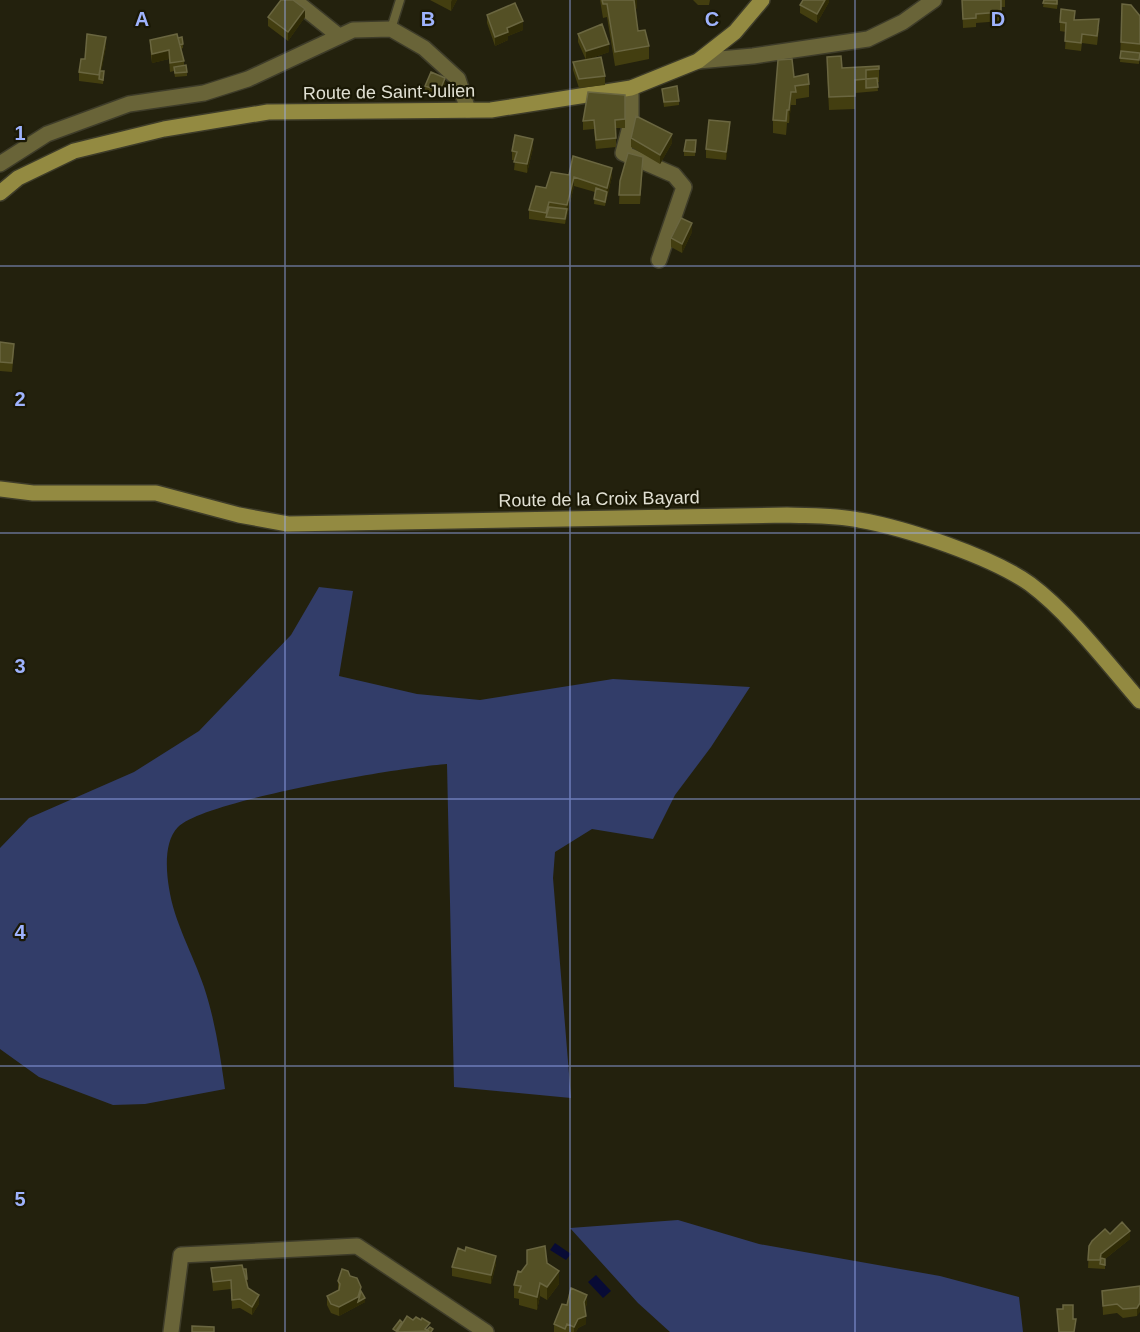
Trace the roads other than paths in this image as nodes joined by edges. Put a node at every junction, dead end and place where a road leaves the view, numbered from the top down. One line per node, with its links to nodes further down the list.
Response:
1 (294, 0): 6 (street)
2 (400, 0): 5 (lane)
3 (762, 0): 7 (main road, Route de Saint-Julien)
4 (934, 0): 7 (street)
5 (391, 29): 6 (street); 9 (street)
6 (339, 36): 10 (street)
7 (698, 61): 8 (main road, Route de Saint-Julien)
8 (631, 88): 9 (main road, Route de Saint-Julien); 12 (street)
9 (468, 110): 11 (main road, Route de Saint-Julien)
10 (0, 164)
11 (0, 193)
12 (659, 260)
13 (0, 489): 14 (main road, Route de la Croix Bayard)
14 (1140, 700)
15 (171, 1332): 16 (street)
16 (486, 1332)

